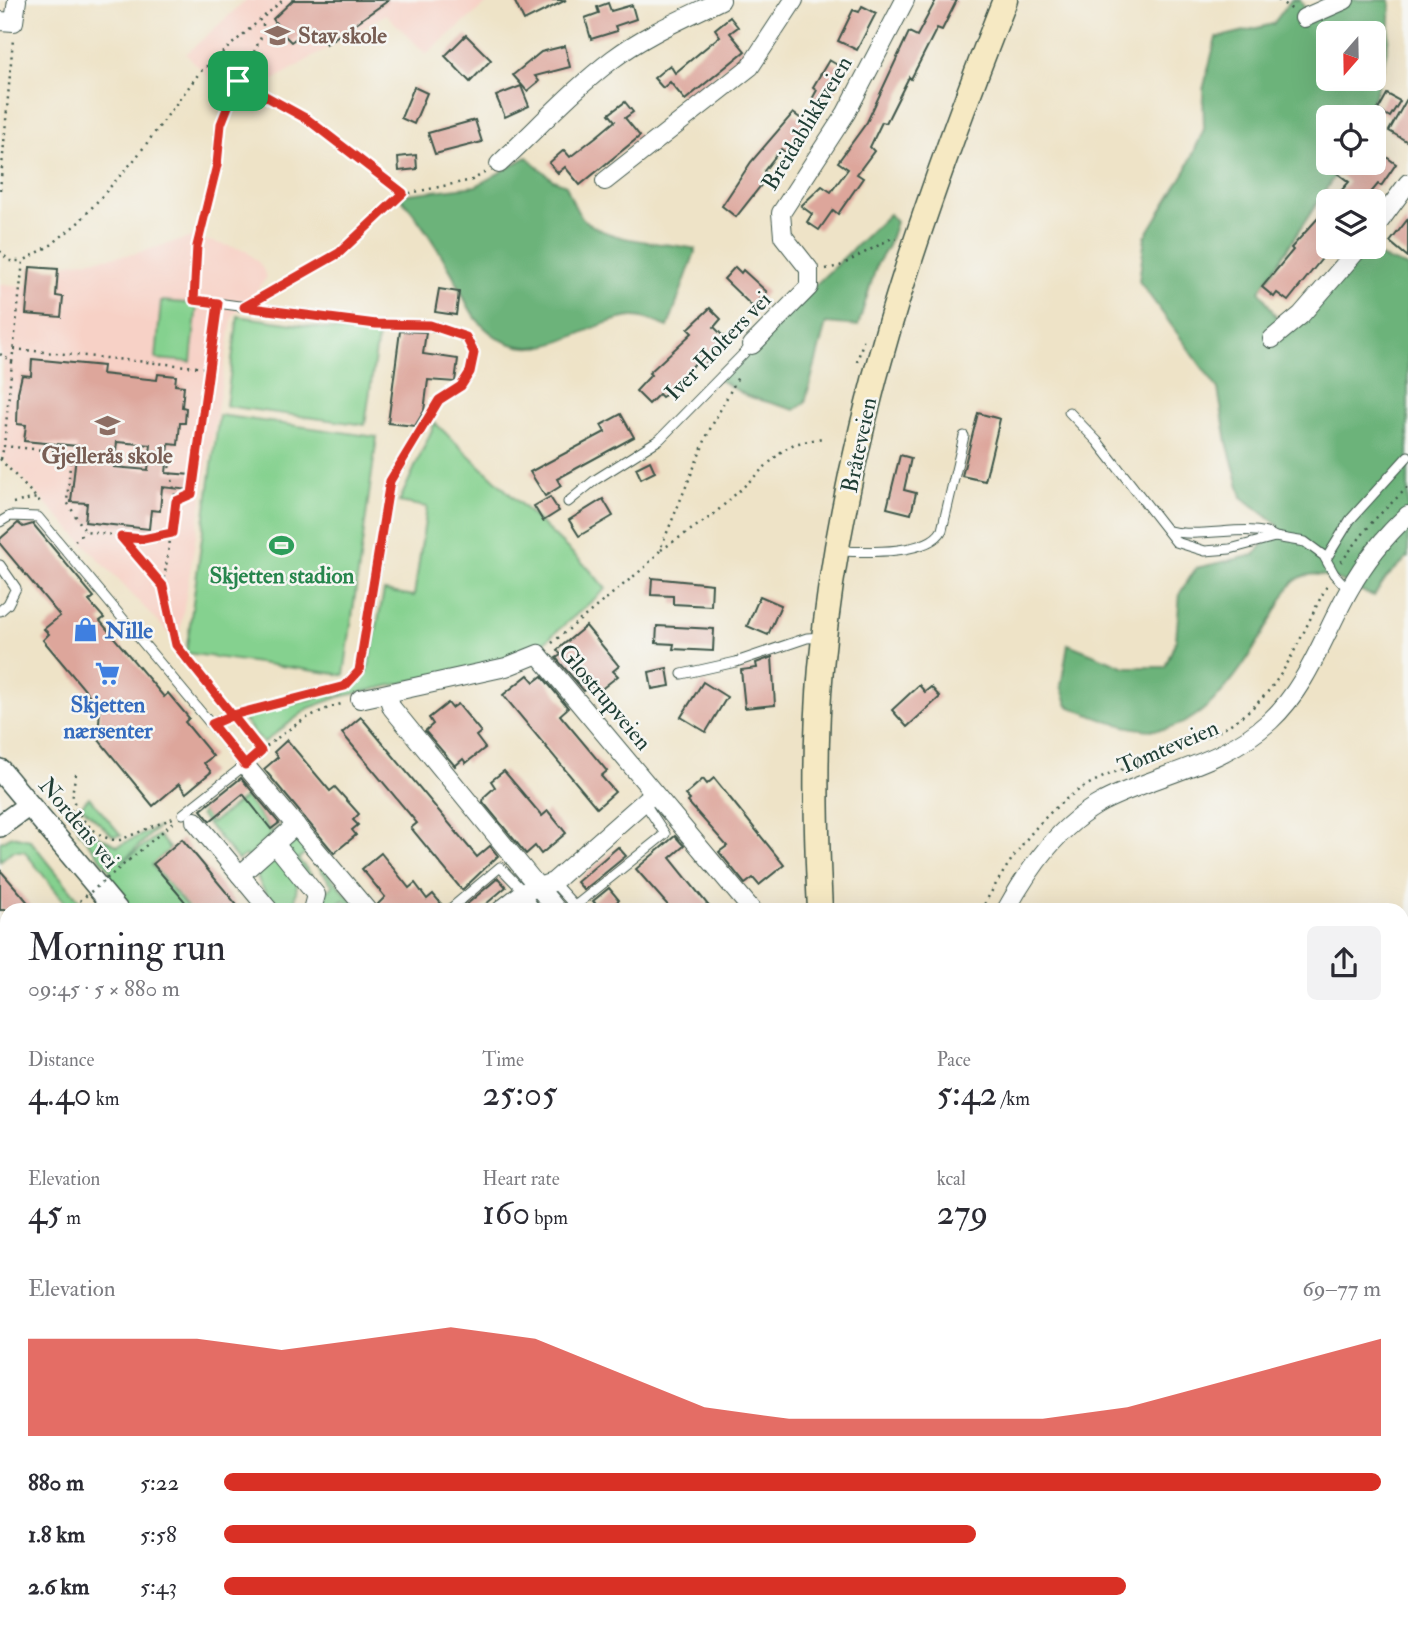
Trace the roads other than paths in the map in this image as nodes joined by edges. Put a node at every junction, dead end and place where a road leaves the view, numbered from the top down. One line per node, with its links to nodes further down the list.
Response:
1 (17, 0): 8 (street)
2 (721, 0): 9 (street)
3 (794, 0): 10 (street)
4 (905, 0): 14 (street, Breidablikkveien)
5 (1005, 0): 26 (main road, Bråteveien)
6 (1345, 0): 7 (street)
7 (1304, 18)
8 (7, 21)
9 (499, 164)
10 (605, 181)
11 (1408, 183): 12 (street)
12 (1386, 213)
13 (1350, 259): 16 (street)
14 (809, 269): 17 (street, Iver Holters vei)
15 (194, 300): 35 (lane)
16 (1272, 339)
17 (752, 345): 21 (lane, Iver Holters vei)
18 (1069, 412): 24 (lane)
19 (964, 436): 26 (lane)
20 (1408, 456): 27 (lane)
21 (568, 502)
22 (1408, 515): 29 (street, Tømteveien)
23 (0, 522): 35 (lane)
24 (1170, 531): 25 (lane); 25 (lane)
25 (1275, 537): 27 (lane)
26 (838, 551): 31 (main road, Bråteveien)
27 (1326, 559): 29 (lane)
28 (0, 565): 30 (lane)
29 (1349, 590): 58 (street, Tømteveien)
30 (0, 611)
31 (824, 637): 32 (lane); 57 (main road, Bråteveien)
32 (682, 674)
33 (387, 694): 34 (street, Glostrupveien); 38 (street, Glostrupveien); 45 (street)
34 (360, 699)
35 (212, 724): 36 (lane)
36 (245, 765): 40 (lane); 41 (street)
37 (0, 770): 39 (street, Nordens vei)
38 (649, 798): 45 (street); 55 (lane); 56 (street, Glostrupveien)
39 (29, 805): 42 (street); 46 (street, Nordens vei)
40 (189, 817): 44 (street)
41 (296, 825): 43 (street); 49 (street)
42 (0, 826)
43 (275, 844): 44 (street); 48 (street)
44 (240, 875): 47 (street)
45 (538, 887): 50 (lane); 51 (street); 52 (lane); 53 (street); 54 (lane)
46 (111, 903)
47 (263, 903)
48 (314, 903)
49 (361, 903)
50 (457, 903)
51 (512, 903)
52 (537, 903)
53 (551, 903)
54 (569, 903)
55 (579, 903)
56 (746, 903)
57 (820, 903)
58 (1010, 903)

